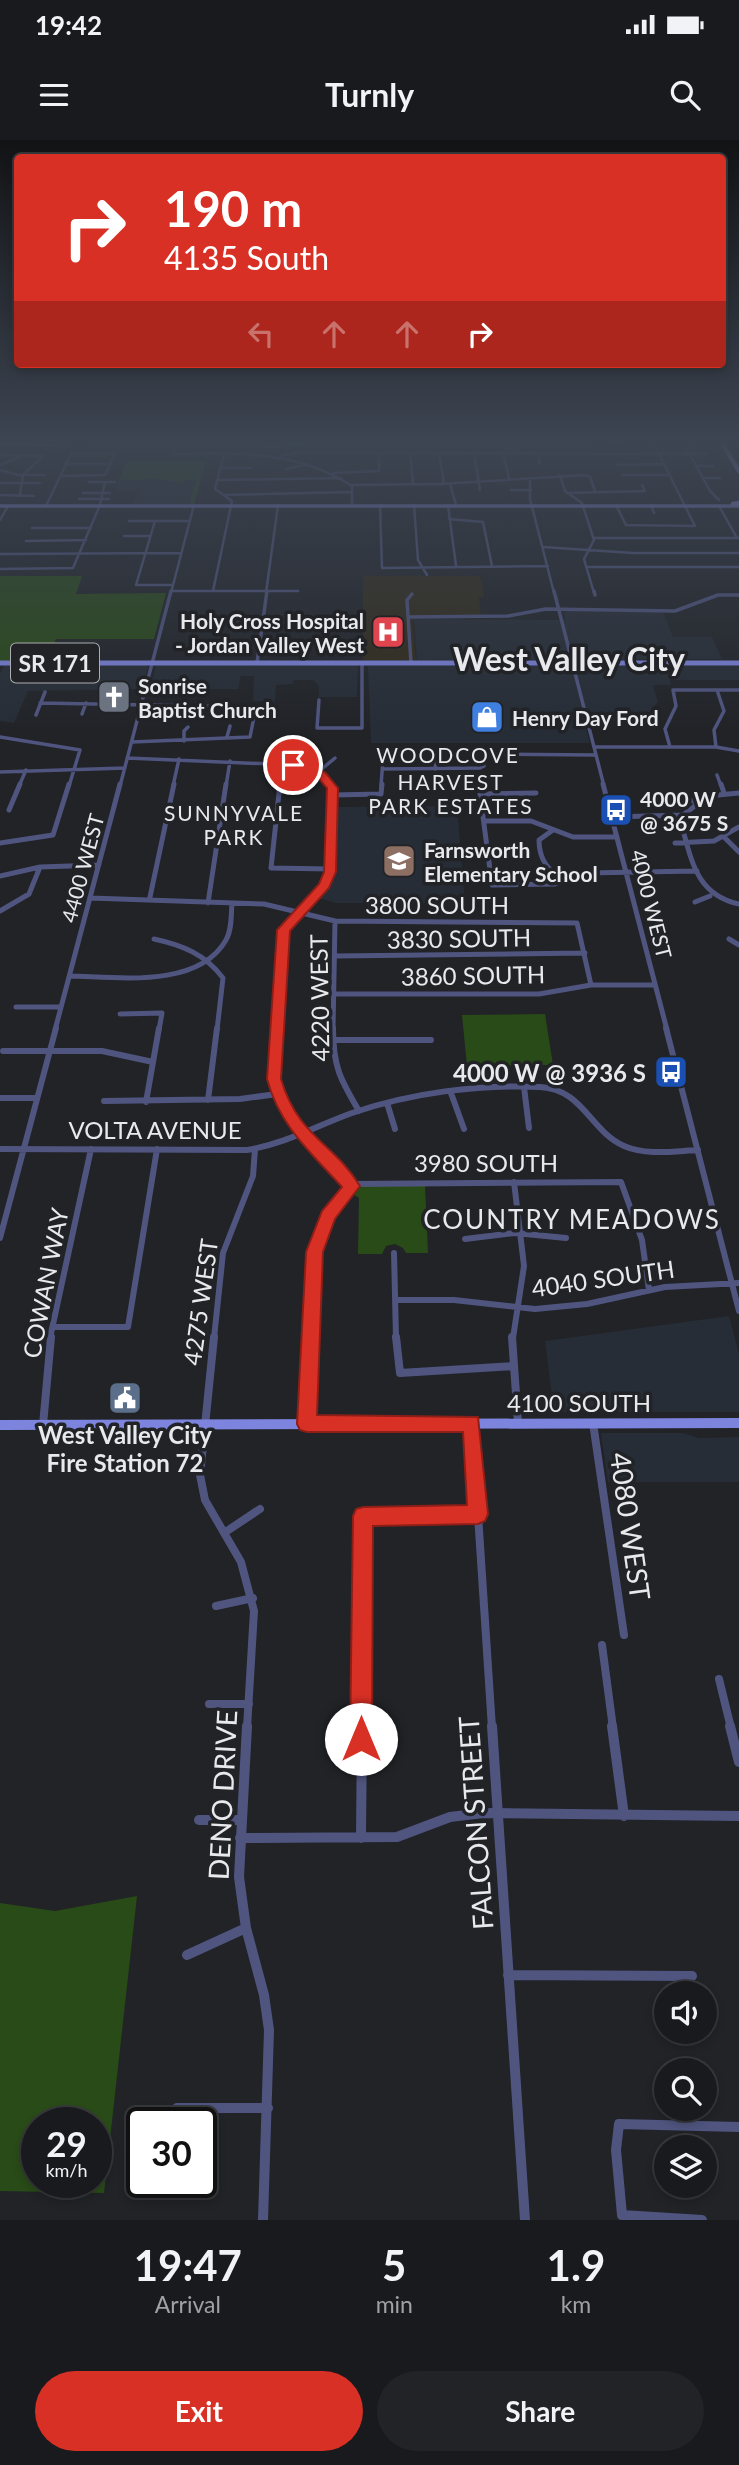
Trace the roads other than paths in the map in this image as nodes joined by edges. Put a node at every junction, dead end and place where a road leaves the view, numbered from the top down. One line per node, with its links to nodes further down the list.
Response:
1 (87, 537): 13 (street)
2 (150, 537): 19 (street)
3 (185, 537): 17 (street, 4400 WEST)
4 (224, 537): 31 (street)
5 (274, 537): 32 (street)
6 (381, 537): 25 (street)
7 (416, 537): 25 (street)
8 (452, 537): 22 (street)
9 (487, 537): 23 (street)
10 (540, 537): 15 (street, 4000 WEST)
11 (593, 538): 12 (street); 16 (street)
12 (738, 538)
13 (86, 540): 14 (street); 18 (street)
14 (26, 541)
15 (543, 547): 16 (street); 24 (street, 4000 WEST)
16 (589, 548): 20 (street); 27 (street)
17 (181, 552): 19 (street); 30 (street, 4400 WEST)
18 (81, 553): 19 (street); 21 (street); 28 (street)
19 (145, 553): 30 (street)
20 (739, 553)
21 (0, 554)
22 (456, 566): 23 (street); 25 (street)
23 (492, 566): 24 (street)
24 (548, 566): 37 (street, 4000 WEST)
25 (423, 567): 29 (street)
26 (739, 567): 27 (street)
27 (586, 568): 35 (street)
28 (0, 569)
29 (427, 575)
30 (172, 588): 31 (street); 40 (street, 4400 WEST)
31 (213, 591): 32 (street)
32 (267, 591): 33 (street); 41 (street)
33 (298, 591)
34 (412, 594): 38 (street)
35 (595, 595)
36 (739, 595): 37 (street)
37 (559, 610): 38 (street); 44 (street, 4000 WEST)
38 (408, 617): 43 (street)
39 (0, 663): 40 (main road, SR 171)
40 (153, 663): 41 (main road, SR 171); 53 (street, 4400 WEST)
41 (257, 663): 42 (main road, SR 171)
42 (362, 663): 43 (main road, SR 171); 49 (street)
43 (411, 663): 44 (main road, SR 171)
44 (572, 663): 45 (main road, SR 171); 63 (street, 4000 WEST)
45 (739, 663)
46 (717, 690): 47 (street); 64 (street); 65 (street)
47 (739, 690)
48 (45, 692): 51 (street)
49 (318, 700)
50 (86, 703): 51 (street); 52 (street); 56 (street)
51 (40, 704): 55 (street)
52 (120, 705): 53 (street); 54 (street)
53 (142, 705): 60 (street); 62 (street, 4400 WEST)
54 (117, 714)
55 (36, 715)
56 (82, 715)
57 (230, 726): 60 (street)
58 (188, 727): 61 (street)
59 (0, 737): 76 (street)
60 (227, 737): 61 (street)
61 (184, 741): 62 (street)
62 (132, 742): 70 (street, 4400 WEST)
63 (594, 747): 64 (street); 68 (street, 4000 WEST)
64 (670, 747): 65 (street)
65 (716, 747): 66 (street)
66 (739, 751)
67 (437, 755): 78 (street)
68 (596, 755): 78 (street); 91 (street, 4000 WEST)
69 (387, 756): 77 (street)
70 (127, 758): 72 (street); 75 (street, 4400 WEST)
71 (335, 758): 81 (street)
72 (179, 759): 73 (street); 109 (street)
73 (230, 761): 74 (street); 112 (street)
74 (282, 764): 81 (street); 103 (street)
75 (125, 768): 76 (street); 101 (street, 4400 WEST)
76 (74, 769): 79 (street); 97 (street)
77 (383, 769): 78 (street); 86 (street)
78 (435, 769)
79 (26, 770): 80 (street); 89 (street)
80 (0, 772)
81 (317, 773): 86 (street)
82 (717, 775): 84 (street)
83 (536, 793): 92 (street)
84 (724, 793): 85 (street); 88 (street)
85 (739, 793)
86 (333, 795): 103 (street)
87 (682, 797): 88 (street)
88 (698, 803): 90 (street)
89 (9, 810)
90 (679, 816): 91 (street); 99 (street)
91 (612, 817): 95 (street, 4000 WEST)
92 (484, 821): 94 (street); 107 (street)
93 (739, 827): 96 (street)
94 (553, 830): 95 (street); 107 (street)
95 (617, 837): 105 (street, 4000 WEST)
96 (724, 837): 99 (street); 100 (street)
97 (0, 843)
98 (675, 843): 99 (street)
99 (688, 843): 104 (street)
100 (739, 852)
101 (99, 865): 102 (street); 110 (street, 4400 WEST)
102 (40, 867): 106 (street); 115 (street)
103 (330, 869): 116 (street)
104 (697, 871): 105 (street); 108 (street)
105 (626, 873): 107 (street); 126 (street, 4000 WEST)
106 (0, 876)
107 (564, 881)
108 (710, 896): 111 (street); 114 (street)
109 (150, 897): 110 (street, 3800 SOUTH); 112 (street, 3800 SOUTH)
110 (90, 898): 124 (street, 4400 WEST)
111 (695, 902)
112 (208, 903): 113 (street, 3800 SOUTH)
113 (232, 903): 116 (street, 3800 SOUTH); 123 (street)
114 (739, 904)
115 (0, 911)
116 (298, 912): 117 (street, 3800 SOUTH); 138 (street)
117 (335, 921): 121 (street, 3800 SOUTH); 122 (street, 4220 WEST)
118 (154, 939): 123 (street)
119 (729, 939): 120 (street)
120 (739, 945)
121 (585, 953): 122 (street, 3830 SOUTH); 125 (street)
122 (334, 956): 127 (street, 4220 WEST)
123 (206, 961): 124 (street); 141 (street)
124 (70, 976): 129 (street, 4400 WEST)
125 (591, 985): 126 (street, 3860 SOUTH); 127 (street, 3860 SOUTH)
126 (655, 985): 155 (street, 4000 WEST)
127 (333, 994): 131 (street, 4220 WEST)
128 (16, 1007): 129 (street)
129 (61, 1007): 134 (street, 4400 WEST)
130 (120, 1014): 135 (street)
131 (332, 1040): 132 (street); 145 (street, 4220 WEST)
132 (431, 1040)
133 (3, 1051): 134 (street)
134 (50, 1051): 135 (street); 140 (street, 4400 WEST)
135 (153, 1062): 143 (street)
136 (524, 1087): 137 (street, VOLTA AVENUE); 146 (street); 155 (street, VOLTA AVENUE)
137 (451, 1093): 144 (street, VOLTA AVENUE); 148 (street)
138 (277, 1094): 141 (street); 149 (street)
139 (0, 1098): 140 (street)
140 (37, 1098): 151 (street, 4400 WEST)
141 (208, 1100): 143 (street)
142 (104, 1101): 143 (street)
143 (146, 1102)
144 (387, 1103): 145 (street, VOLTA AVENUE); 147 (street)
145 (359, 1111): 149 (street, VOLTA AVENUE)
146 (529, 1128)
147 (395, 1129)
148 (464, 1129)
149 (303, 1136): 154 (street, VOLTA AVENUE); 157 (street)
150 (0, 1149): 151 (street, VOLTA AVENUE)
151 (24, 1149): 152 (street, VOLTA AVENUE); 159 (street, 4400 WEST)
152 (91, 1149): 153 (street, VOLTA AVENUE); 170 (street, COWAN WAY)
153 (157, 1149): 154 (street, VOLTA AVENUE); 170 (street)
154 (255, 1149): 176 (street, 4275 WEST)
155 (698, 1150): 165 (street, 4000 WEST)
156 (514, 1182): 157 (street, 3980 SOUTH); 160 (street); 166 (street, 3980 SOUTH)
157 (351, 1184): 177 (street)
158 (0, 1200): 159 (street)
159 (10, 1200): 161 (street, 4400 WEST)
160 (520, 1235): 162 (street); 163 (street); 168 (street)
161 (0, 1238)
162 (566, 1238)
163 (464, 1239)
164 (394, 1254): 167 (street)
165 (736, 1283): 166 (street, 4040 SOUTH); 169 (street, 4000 WEST)
166 (649, 1290): 168 (street, 4040 SOUTH)
167 (395, 1300): 168 (street, 4040 SOUTH); 171 (street)
168 (514, 1308): 171 (street)
169 (739, 1311)
170 (53, 1327): 179 (street, COWAN WAY)
171 (514, 1366): 173 (street)
172 (472, 1423): 173 (main road, 4100 SOUTH); 177 (main road, 4100 SOUTH); 181 (street, FALCON STREET)
173 (518, 1423): 174 (main road, 4100 SOUTH)
174 (593, 1423): 175 (main road, 4100 SOUTH); 185 (street, 4080 WEST)
175 (739, 1423)
176 (205, 1424): 177 (main road, 4100 SOUTH); 179 (main road, 4100 SOUTH); 182 (street, DENO DRIVE)
177 (307, 1424)
178 (0, 1425): 179 (main road, 4100 SOUTH)
179 (43, 1425)
180 (260, 1509): 182 (street)
181 (478, 1514): 191 (street, FALCON STREET); 197 (street)
182 (224, 1533): 183 (street, DENO DRIVE)
183 (253, 1598): 184 (street); 189 (street, DENO DRIVE)
184 (216, 1606)
185 (624, 1635)
186 (602, 1645): 192 (street)
187 (719, 1679): 190 (street)
188 (209, 1704): 189 (street)
189 (249, 1704): 195 (street, DENO DRIVE)
190 (739, 1762)
191 (498, 1814): 192 (street); 197 (street); 200 (street, FALCON STREET)
192 (624, 1816): 193 (street)
193 (739, 1816)
194 (198, 1820): 195 (street)
195 (241, 1820): 196 (street, DENO DRIVE)
196 (240, 1838): 197 (street); 198 (street, DENO DRIVE)
197 (361, 1838)
198 (246, 1928): 199 (street); 203 (street, DENO DRIVE)
199 (187, 1955)
200 (508, 1975): 201 (street); 206 (street, FALCON STREET)
201 (692, 1976)
202 (217, 2108): 203 (street)
203 (268, 2108): 205 (street, DENO DRIVE)
204 (739, 2126): 207 (street)
205 (263, 2220)
206 (525, 2220)
207 (702, 2220)

